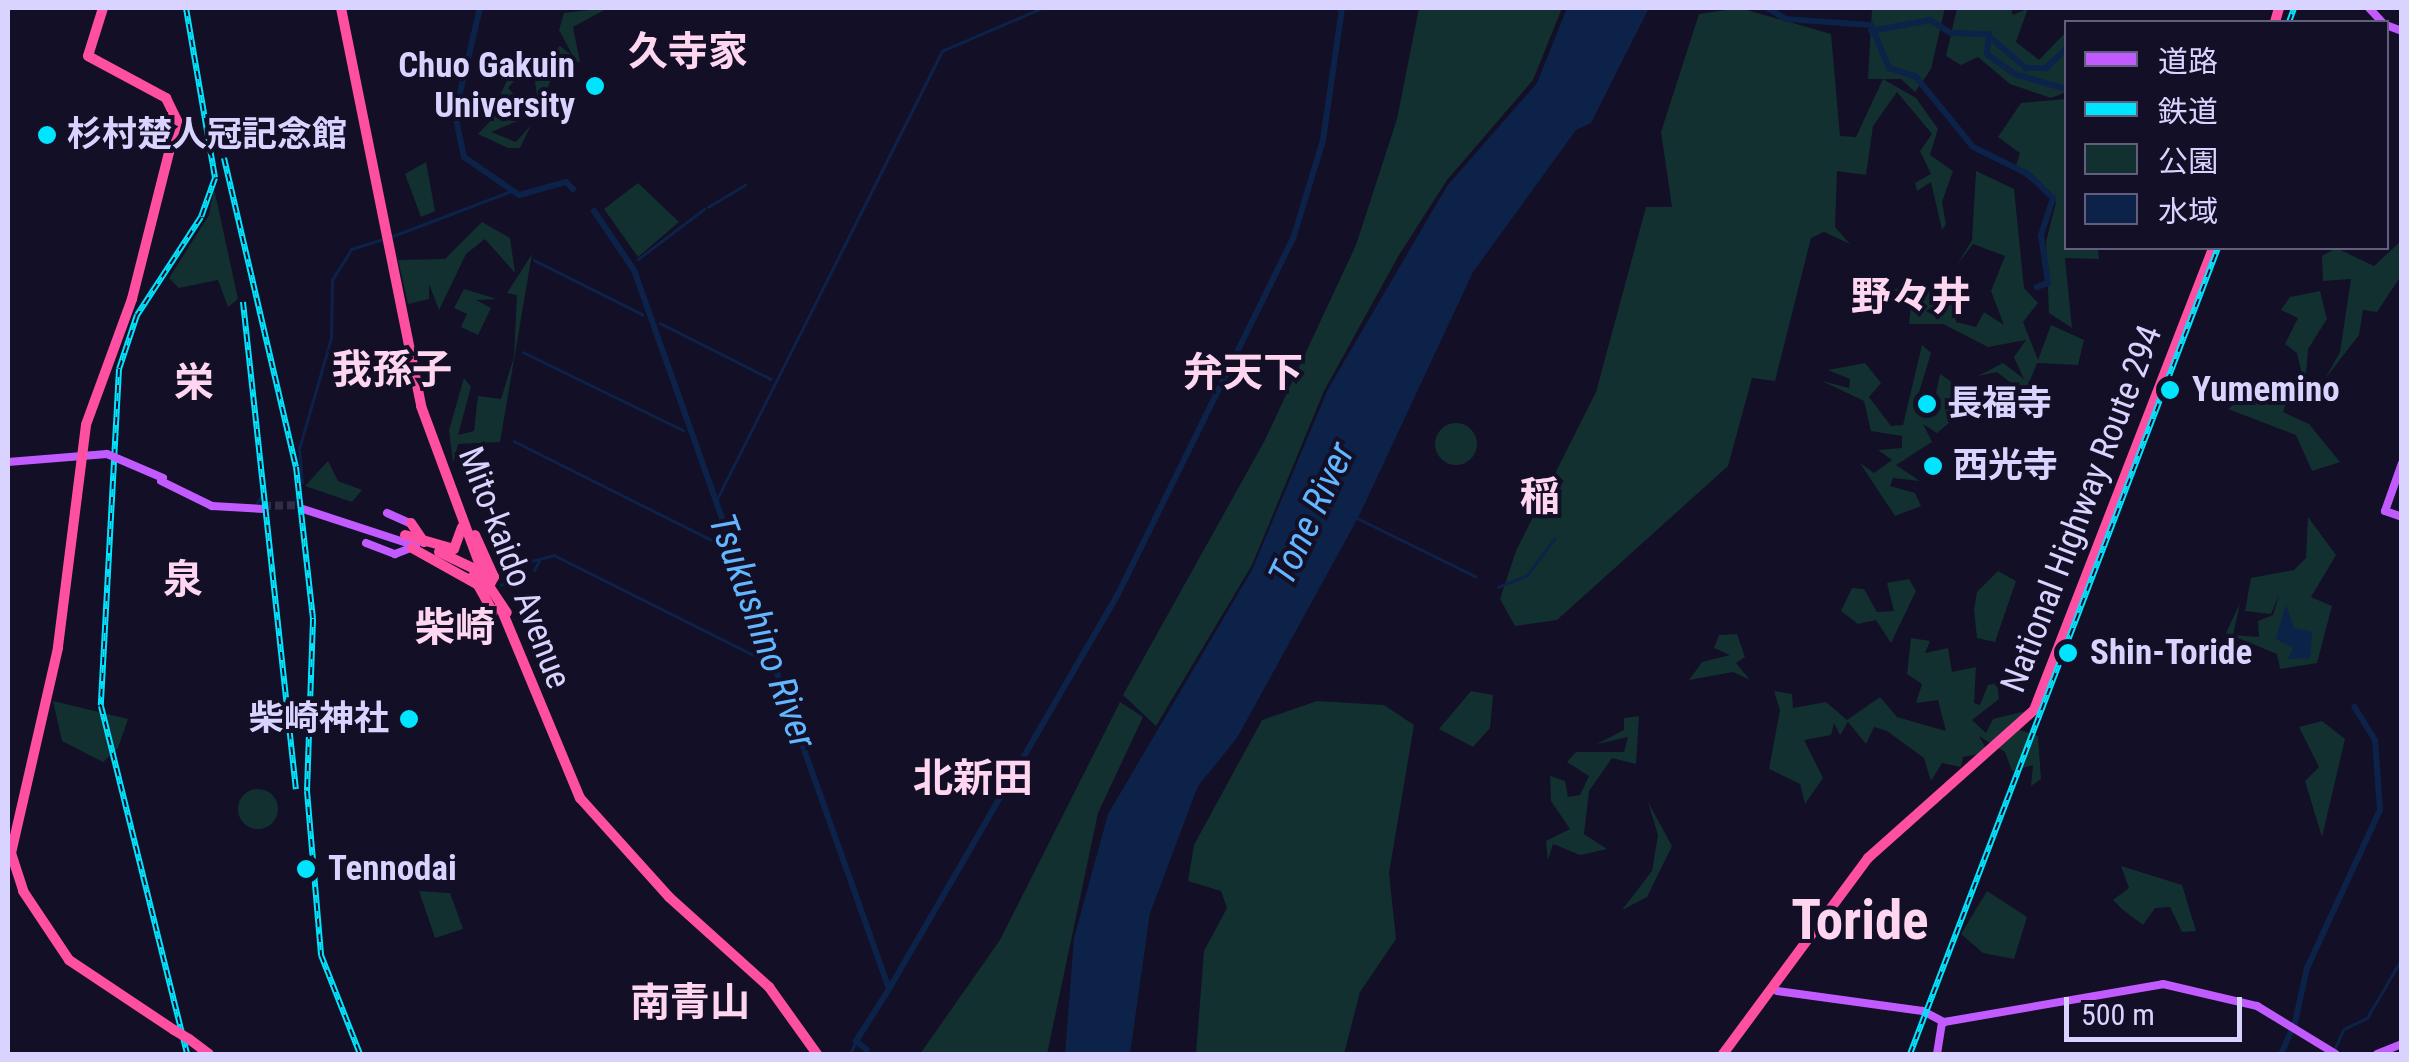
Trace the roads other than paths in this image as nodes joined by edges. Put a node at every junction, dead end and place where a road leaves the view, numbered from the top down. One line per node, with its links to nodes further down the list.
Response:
1 (103, 8): 4 (highway)
2 (343, 8): 6 (highway, Mito-kaido Avenue); 12 (highway, Mito-kaido Avenue)
3 (2211, 250): 23 (highway, National Highway Route 294)
4 (82, 453): 5 (main road); 8 (main road, bridge); 26 (highway, bridge)
5 (8, 463)
6 (442, 464): 16 (highway); 20 (highway, Mito-kaido Avenue)
7 (2402, 464): 11 (main road)
8 (264, 507)
9 (303, 507): 14 (main road)
10 (387, 513): 13 (main road)
11 (2402, 517)
12 (467, 522): 16 (highway); 20 (highway, Mito-kaido Avenue)
13 (411, 523): 16 (highway)
14 (380, 529): 16 (main road); 17 (main road)
15 (366, 543): 17 (main road)
16 (413, 543): 17 (main road); 18 (highway); 18 (highway); 19 (highway)
17 (390, 553)
18 (449, 556): 19 (highway)
19 (476, 574): 21 (highway, bridge); 22 (highway, bridge)
20 (490, 585): 21 (highway, Mito-kaido Avenue, bridge)
21 (494, 604): 22 (highway, Mito-kaido Avenue); 27 (highway, Mito-kaido Avenue)
22 (537, 703): 27 (highway, Mito-kaido Avenue)
23 (1779, 992): 24 (main road); 28 (highway, National Highway Route 294)
24 (1942, 1022): 29 (main road); 30 (main road)
25 (2402, 1044): 31 (main road)
26 (209, 1054)
27 (815, 1054)
28 (1724, 1054)
29 (1937, 1054)
30 (2336, 1054)
31 (2378, 1054)

